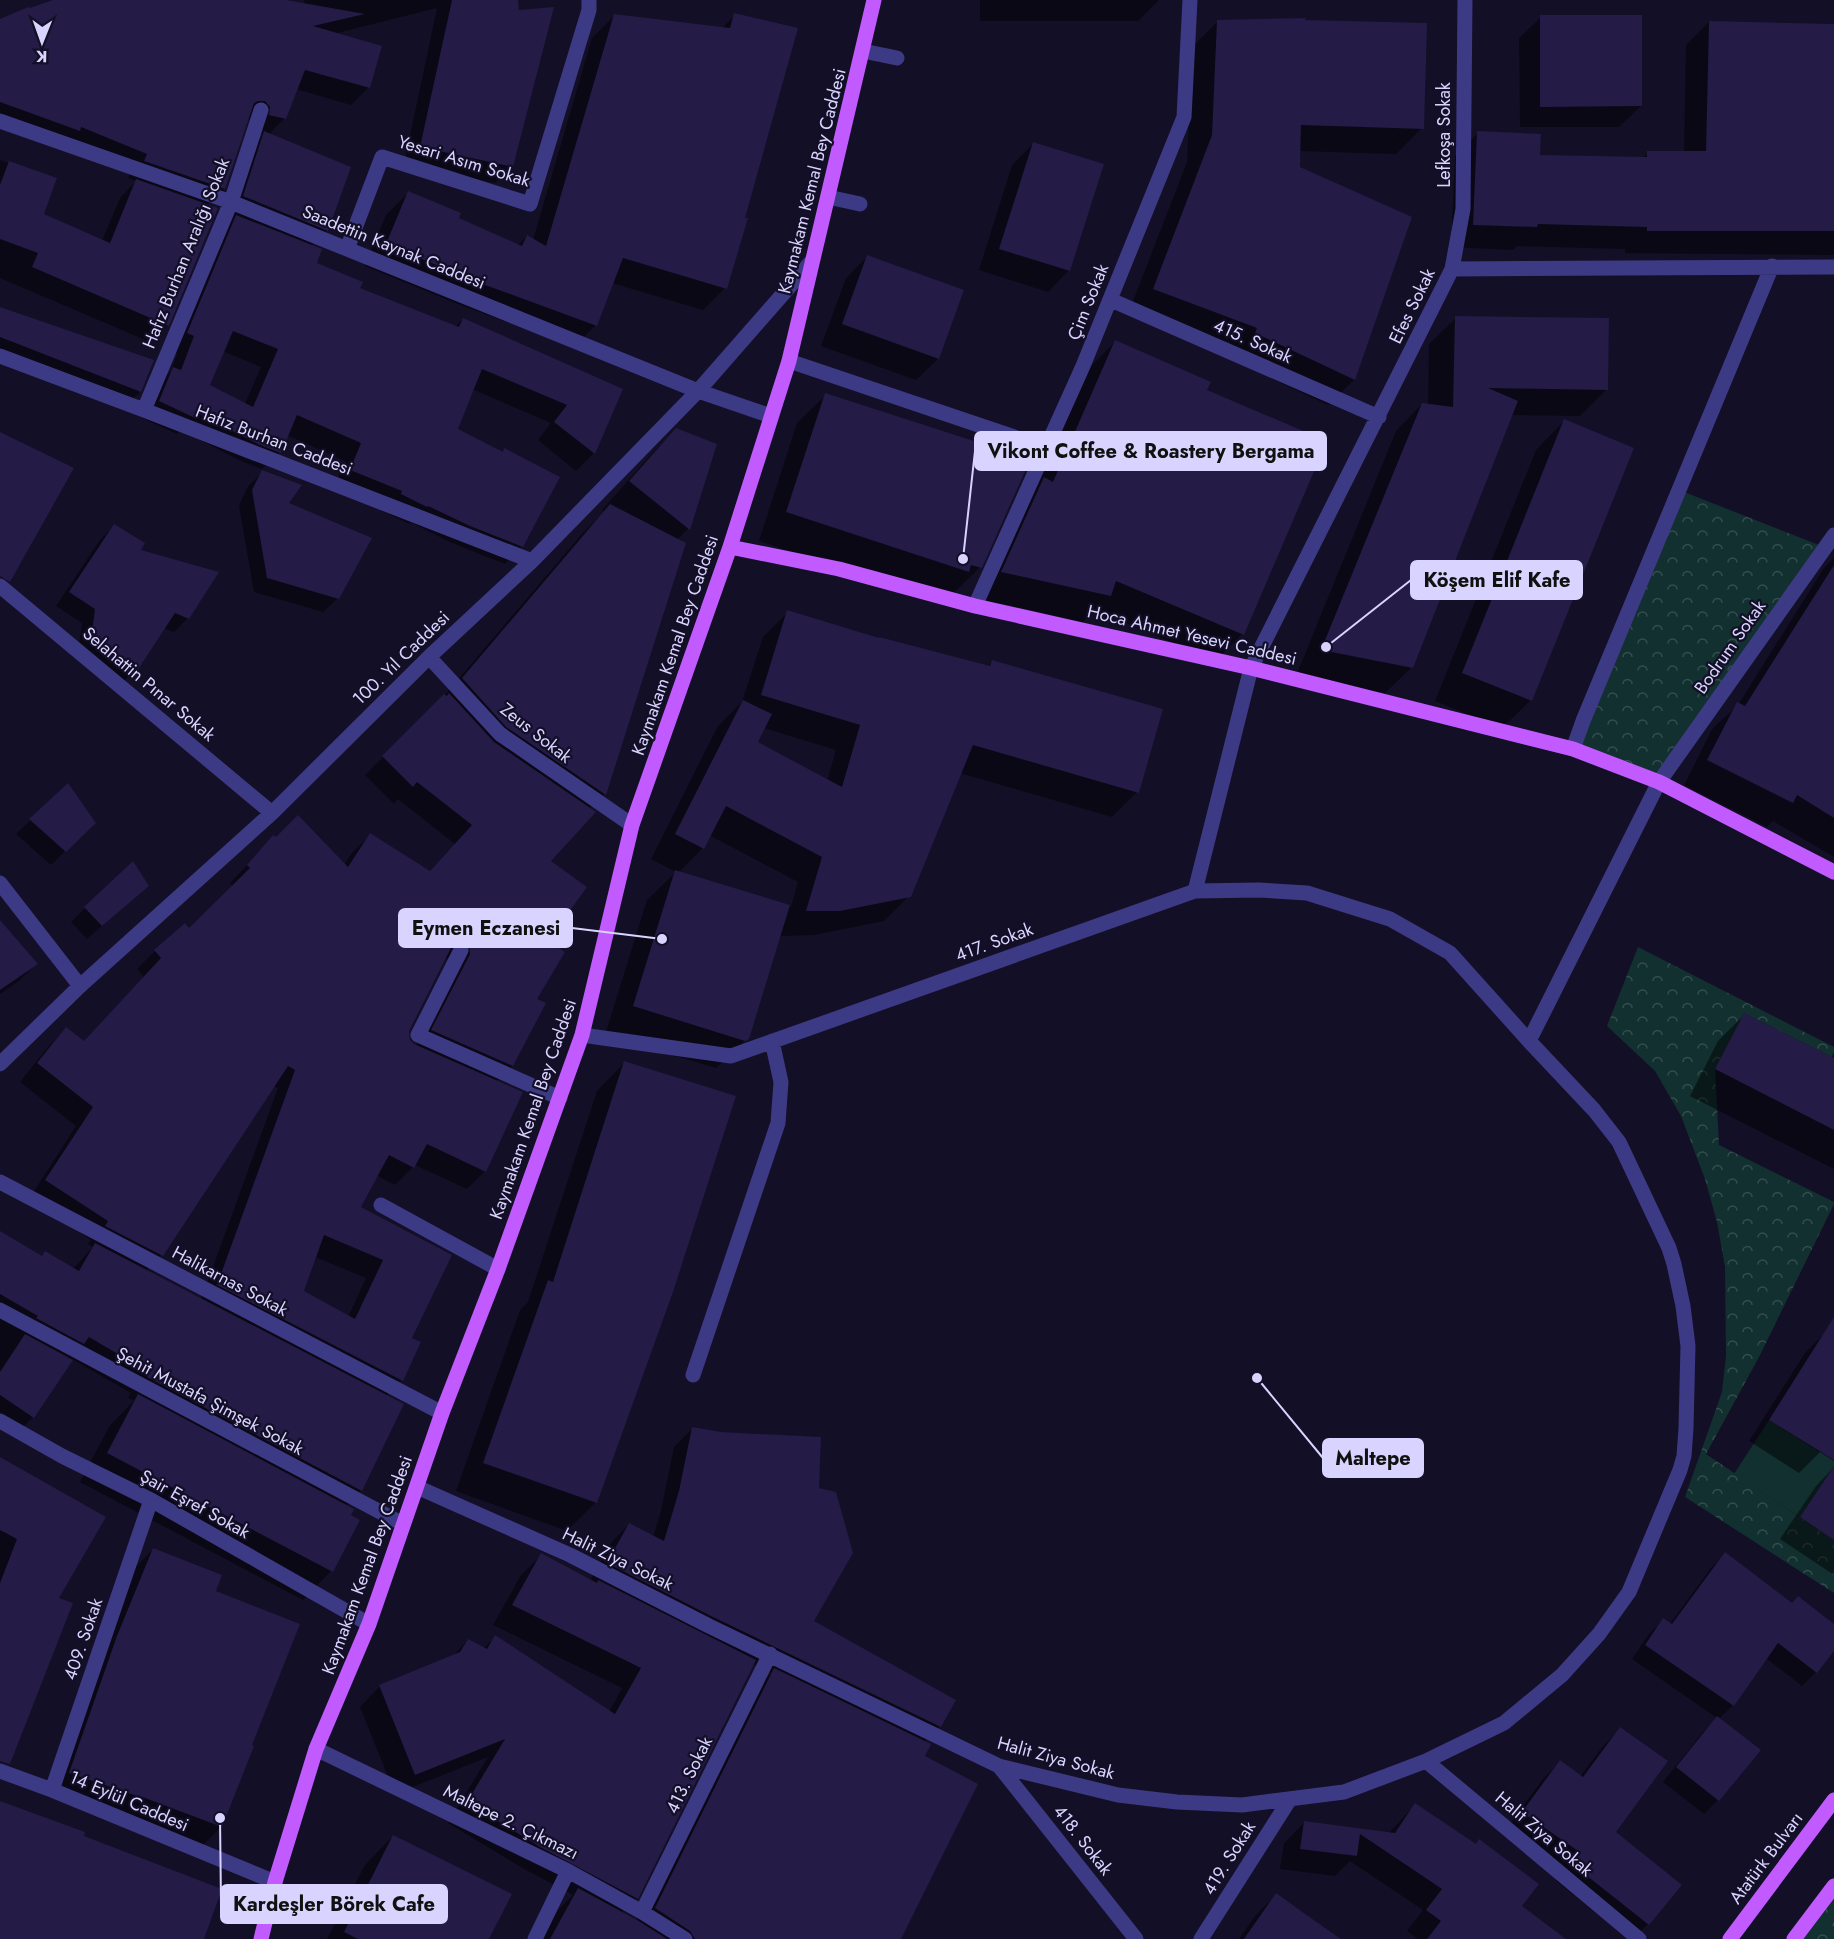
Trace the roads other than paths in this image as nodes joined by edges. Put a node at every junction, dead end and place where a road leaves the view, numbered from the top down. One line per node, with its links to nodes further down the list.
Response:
1 (589, 0): 14 (street, Yesari Asım Sokak)
2 (874, 0): 7 (main road, Kaymakam Kemal Bey Caddesi)
3 (1190, 0): 6 (street, Çim Sokak)
4 (1465, 0): 18 (street, Lefkoşa Sokak)
5 (1173, 25): 6 (street)
6 (1189, 26): 19 (street, Çim Sokak)
7 (863, 51): 8 (street); 11 (main road, Kaymakam Kemal Bey Caddesi)
8 (897, 58)
9 (261, 110): 12 (street, Hafız Burhan Aralığı Sokak)
10 (0, 121): 12 (street, Saadettin Kaynak Caddesi)
11 (828, 197): 13 (street); 15 (main road, Kaymakam Kemal Bey Caddesi)
12 (231, 202): 14 (street, Saadettin Kaynak Caddesi); 23 (street, Hafız Burhan Aralığı Sokak)
13 (860, 204)
14 (347, 249): 22 (street, Saadettin Kaynak Caddesi)
15 (812, 262): 21 (main road, Kaymakam Kemal Bey Caddesi); 22 (street, 100. Yıl Caddesi)
16 (1772, 266): 17 (street, Efes Sokak); 18 (street, Efes Sokak); 34 (street)
17 (1834, 267)
18 (1452, 269): 25 (street, Efes Sokak)
19 (1111, 300): 25 (street, 415. Sokak); 26 (street, Çim Sokak)
20 (0, 356): 23 (street, Hafız Burhan Caddesi)
21 (789, 361): 24 (main road, Kaymakam Kemal Bey Caddesi); 26 (street)
22 (698, 391): 24 (street, Saadettin Kaynak Caddesi); 29 (street, 100. Yıl Caddesi)
23 (144, 410): 29 (street, Hafız Burhan Caddesi)
24 (771, 416): 28 (main road, Kaymakam Kemal Bey Caddesi)
25 (1379, 417): 33 (street, Efes Sokak)
26 (1044, 447): 31 (street, Çim Sokak)
27 (1834, 535): 35 (street, Bodrum Sokak)
28 (730, 547): 31 (main road, Hoca Ahmet Yesevi Caddesi); 37 (main road, Kaymakam Kemal Bey Caddesi)
29 (532, 561): 32 (street, 100. Yıl Caddesi)
30 (0, 586): 36 (street, Selahattin Pınar Sokak)
31 (975, 606): 33 (main road, Hoca Ahmet Yesevi Caddesi)
32 (429, 657): 36 (street, 100. Yıl Caddesi); 37 (street, Zeus Sokak)
33 (1251, 668): 34 (main road, Hoca Ahmet Yesevi Caddesi); 40 (street)
34 (1573, 749): 35 (main road, Hoca Ahmet Yesevi Caddesi)
35 (1659, 782): 38 (main road, Hoca Ahmet Yesevi Caddesi); 45 (street, Bodrum Sokak)
36 (272, 813): 42 (street, 100. Yıl Caddesi)
37 (632, 825): 43 (main road, Kaymakam Kemal Bey Caddesi)
38 (1834, 872)
39 (0, 884): 42 (street)
40 (1195, 891): 44 (street, 417. Sokak); 45 (street, 417. Sokak)
41 (461, 950): 47 (street)
42 (80, 986): 46 (street, 100. Yıl Caddesi)
43 (582, 1035): 44 (street, 417. Sokak); 47 (main road, Kaymakam Kemal Bey Caddesi)
44 (772, 1041): 52 (street)
45 (1529, 1041): 61 (street, 417. Sokak)
46 (0, 1064)
47 (560, 1098): 50 (main road, Kaymakam Kemal Bey Caddesi)
48 (0, 1182): 53 (street, Halikarnas Sokak)
49 (381, 1205): 50 (street)
50 (498, 1269): 53 (main road, Kaymakam Kemal Bey Caddesi)
51 (0, 1310): 57 (street, Şehit Mustafa Şimşek Sokak)
52 (693, 1375)
53 (442, 1413): 55 (main road, Kaymakam Kemal Bey Caddesi)
54 (0, 1421): 56 (street, Şair Eşref Sokak)
55 (417, 1487): 57 (main road, Kaymakam Kemal Bey Caddesi); 59 (street, Halit Ziya Sokak)
56 (151, 1500): 58 (street, Şair Eşref Sokak); 64 (street, 409. Sokak)
57 (402, 1524): 58 (main road, Kaymakam Kemal Bey Caddesi)
58 (369, 1624): 60 (main road, Kaymakam Kemal Bey Caddesi)
59 (770, 1654): 62 (street, Halit Ziya Sokak); 70 (street, 413. Sokak)
60 (316, 1749): 67 (street, Maltepe 2. Çıkmazı); 68 (main road, Kaymakam Kemal Bey Caddesi)
61 (1426, 1761): 65 (street, Halit Ziya Sokak); 76 (street, Halit Ziya Sokak)
62 (999, 1766): 65 (street, Halit Ziya Sokak); 74 (street, 418. Sokak)
63 (0, 1771): 64 (street, 14 Eylül Caddesi)
64 (52, 1790): 68 (street, 14 Eylül Caddesi)
65 (1290, 1798): 75 (street, 419. Sokak)
66 (1834, 1800): 77 (main road, Atatürk Bulvarı)
67 (568, 1872): 70 (street, Maltepe 2. Çıkmazı); 72 (street)
68 (274, 1882): 71 (main road, Kaymakam Kemal Bey Caddesi)
69 (1834, 1886): 78 (main road)
70 (642, 1912): 73 (street, Maltepe 2. Çıkmazı)
71 (265, 1937)
72 (535, 1939)
73 (685, 1939)
74 (1136, 1939)
75 (1201, 1939)
76 (1639, 1939)
77 (1730, 1939)
78 (1794, 1939)

